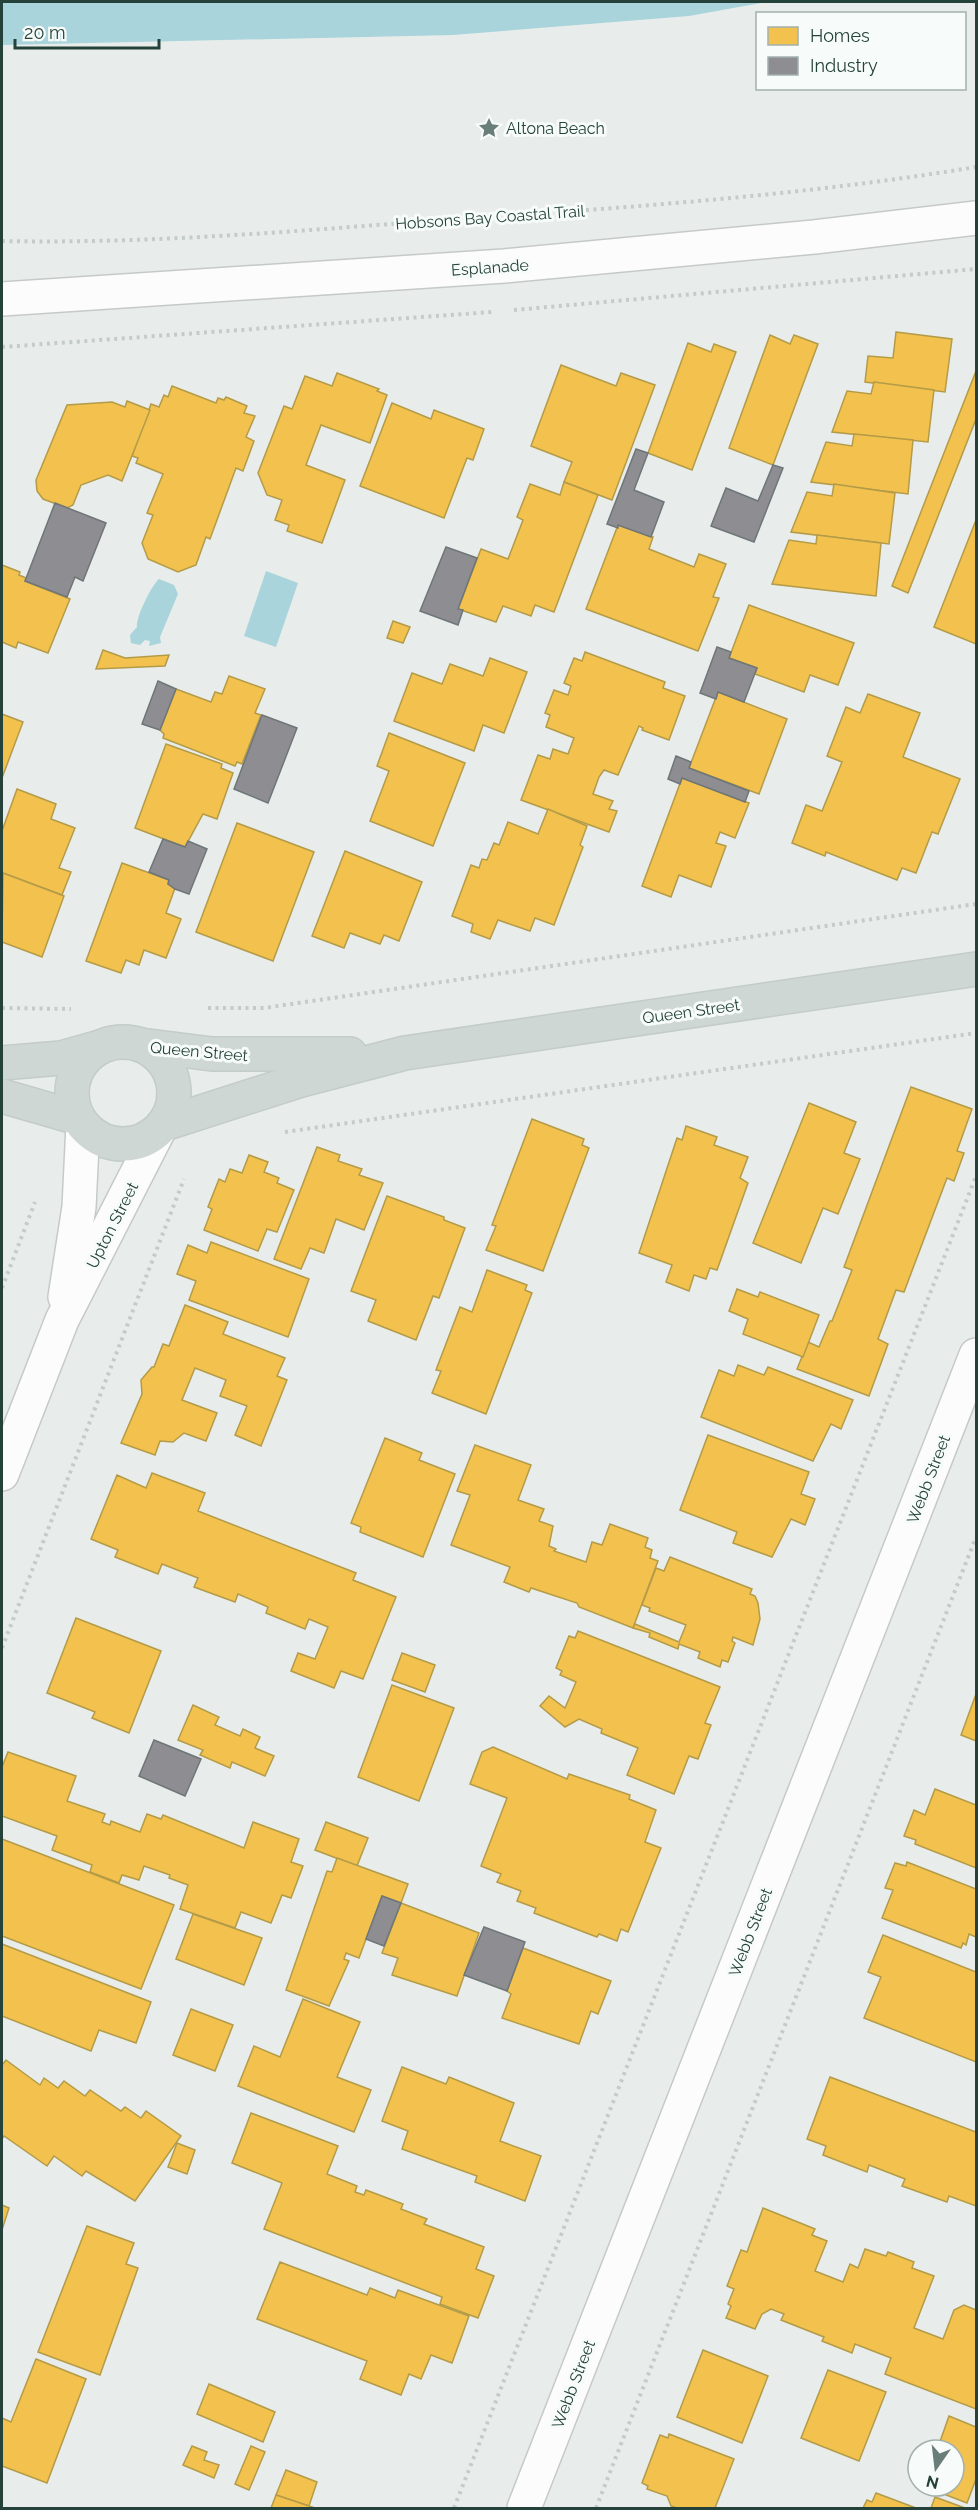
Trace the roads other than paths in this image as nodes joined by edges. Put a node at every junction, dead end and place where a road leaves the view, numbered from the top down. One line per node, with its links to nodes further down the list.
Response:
1 (976, 218): 2 (street, Esplanade)
2 (2, 299)
3 (976, 969): 6 (main road, Queen Street)
4 (138, 1045): 5 (main road); 6 (main road, Queen Street); 10 (main road)
5 (104, 1046): 7 (main road); 9 (main road)
6 (405, 1053): 10 (main road, Queen Street)
7 (2, 1063)
8 (2, 1096): 9 (main road)
9 (80, 1121): 10 (main road); 11 (street, Upton Street)
10 (162, 1127): 11 (street, Upton Street)
11 (63, 1320): 13 (street, Upton Street)
12 (976, 1355): 14 (street, Webb Street)
13 (2, 1474)
14 (524, 2508)

